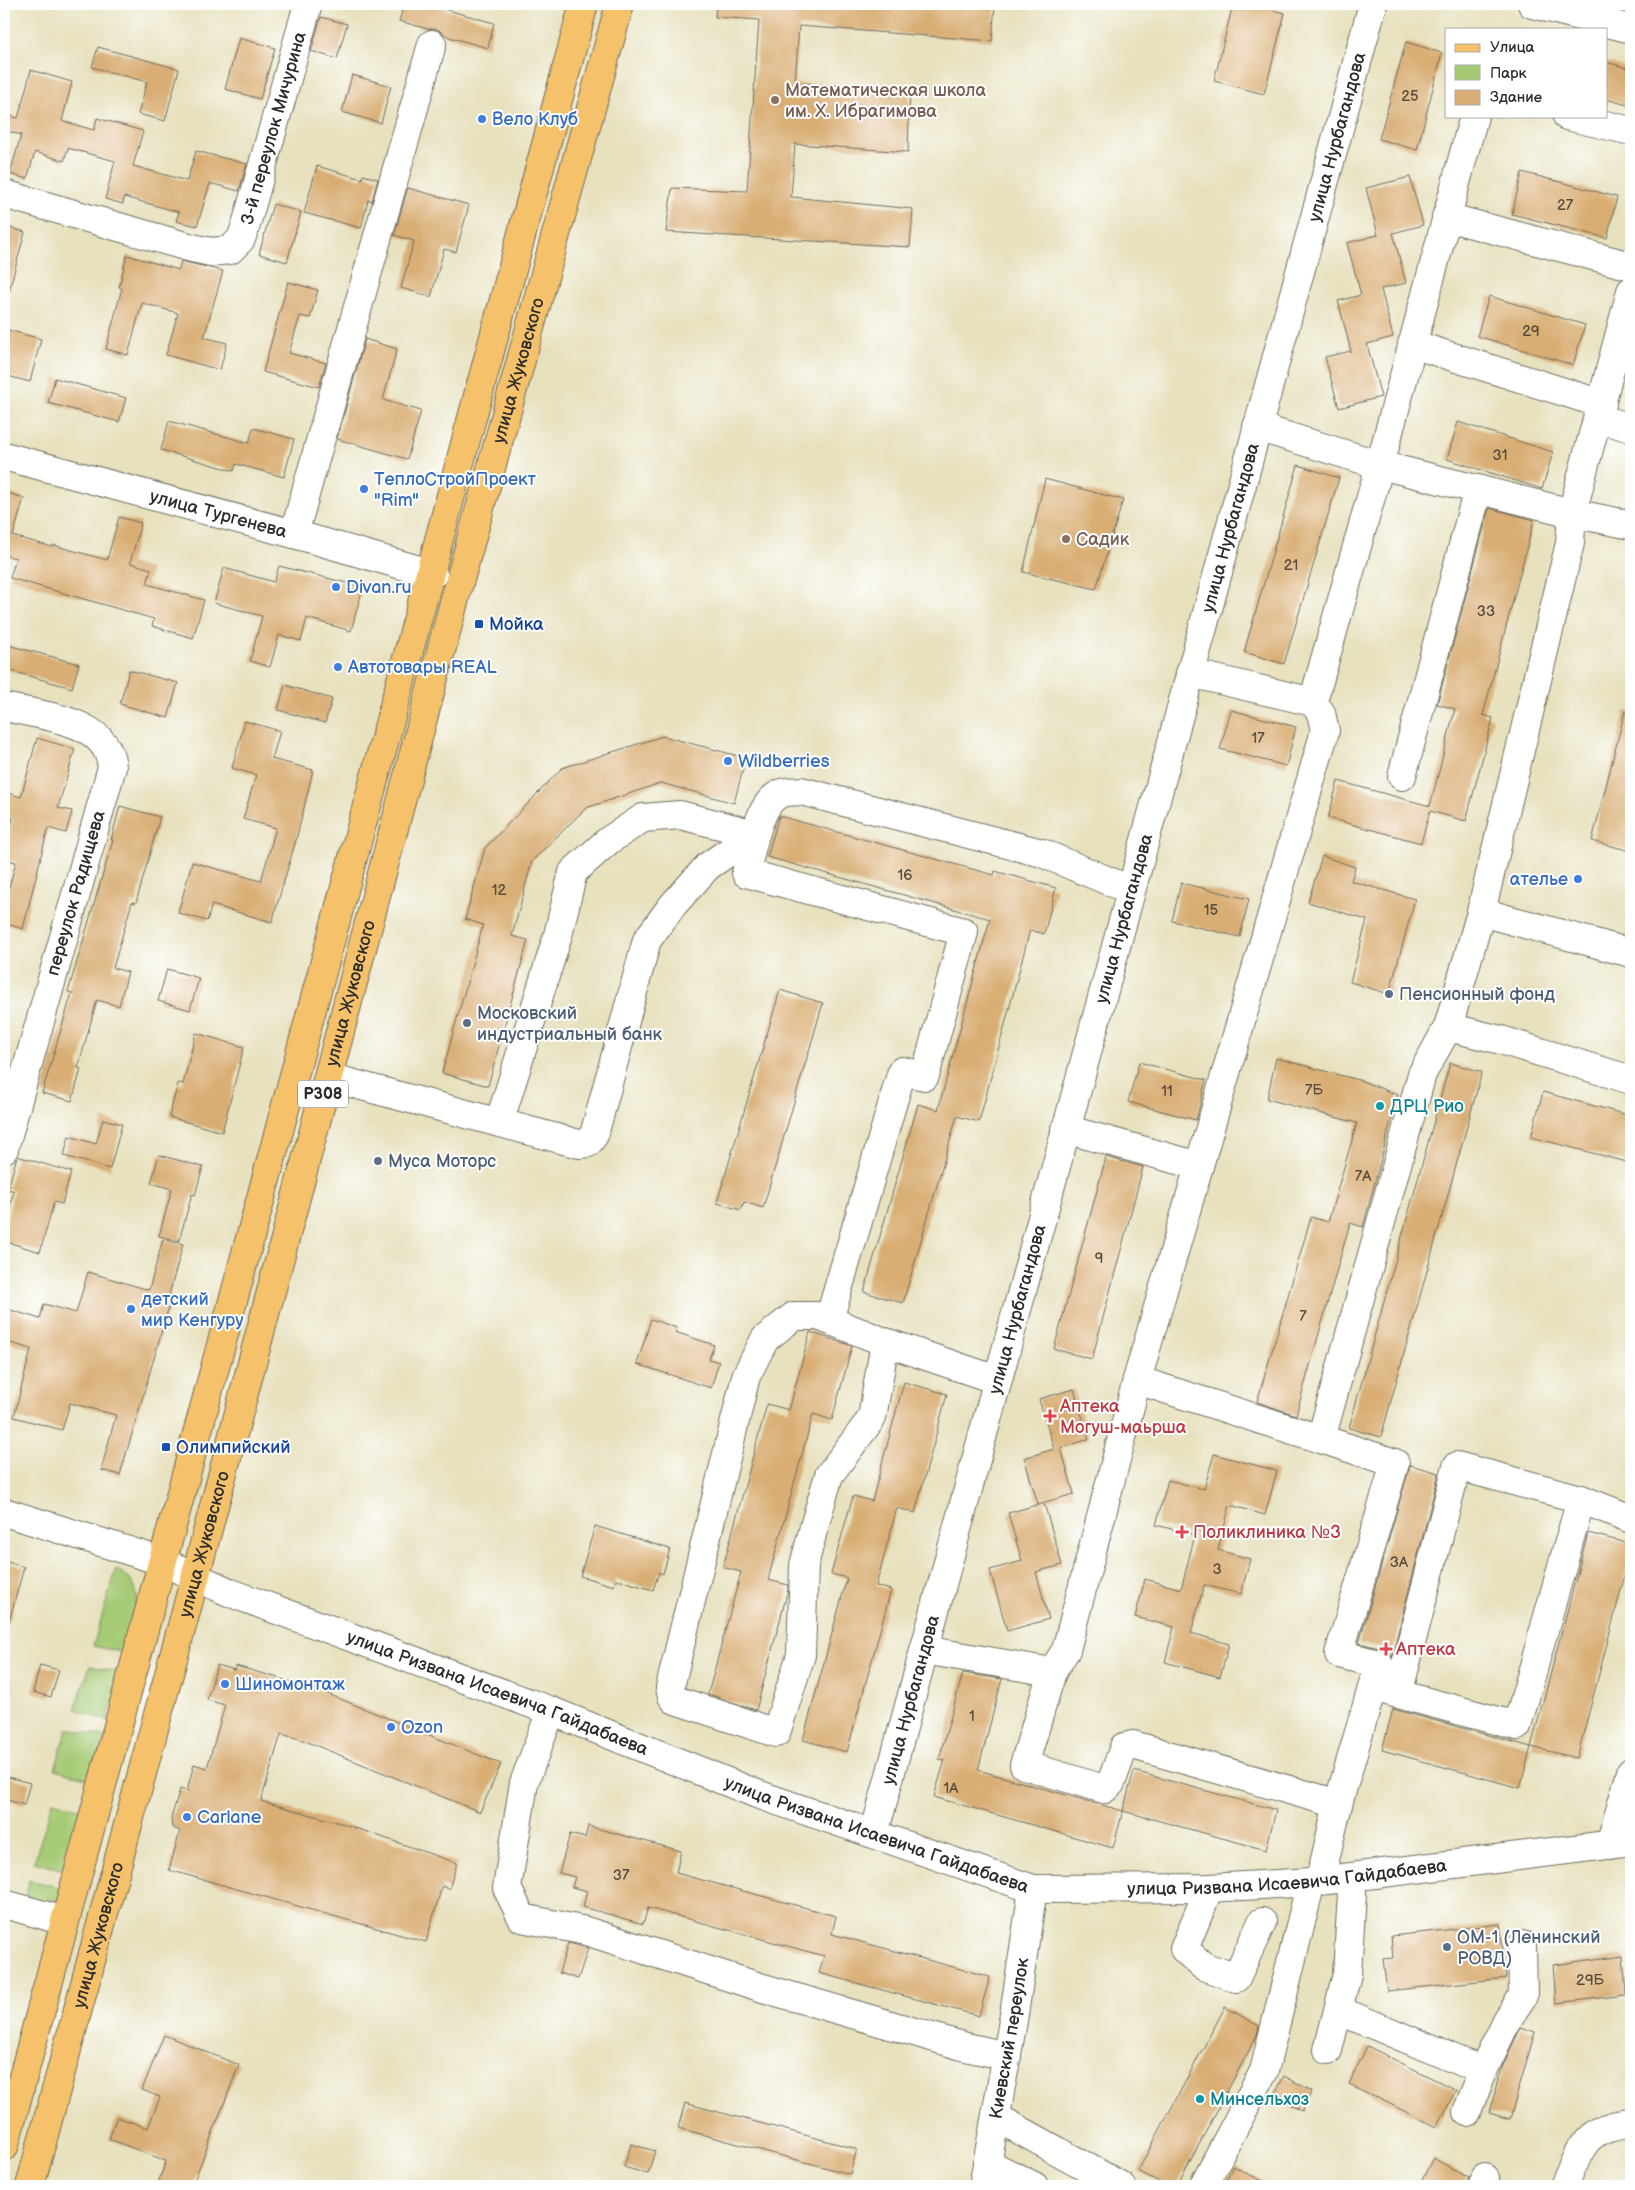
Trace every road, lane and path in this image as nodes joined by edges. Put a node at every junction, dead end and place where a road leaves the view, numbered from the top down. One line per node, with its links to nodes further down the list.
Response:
1 (308, 4): 11 (street, 3-й переулок Мичурина)
2 (584, 4): 25 (main road, P308)
3 (620, 4): 35 (main road, улица Жуковского / P308)
4 (1373, 4): 17 (street, улица Нурбагандова)
5 (1532, 4): 6 (street)
6 (1631, 29)
7 (432, 44): 24 (street)
8 (1473, 118): 12 (street)
9 (1575, 118): 10 (street)
10 (1631, 131)
11 (4, 194)
12 (1446, 217): 13 (street); 15 (street)
13 (1631, 266)
14 (1631, 290): 16 (street)
15 (1412, 344): 16 (street); 20 (street)
16 (1600, 411): 18 (street); 22 (street)
17 (1257, 427): 20 (street); 26 (street, улица Нурбагандова)
18 (1631, 428)
19 (4, 456): 24 (street, улица Тургенева)
20 (1380, 464): 21 (street); 27 (street)
21 (1478, 489): 22 (street); 29 (street)
22 (1572, 513): 23 (street); 32 (street)
23 (1631, 525)
24 (294, 534): 25 (street, улица Тургенева)
25 (433, 574): 49 (main road, P308)
26 (1190, 673): 27 (street); 31 (street, улица Нурбагандова)
27 (1313, 702): 40 (street)
28 (4, 707): 39 (street, переулок Радищева)
29 (1402, 776)
30 (755, 834): 31 (street); 37 (street); 37 (street); 41 (street)
31 (1130, 890): 38 (street, улица Нурбагандова)
32 (1481, 912): 33 (street); 34 (street)
33 (1631, 953)
34 (1448, 1027): 36 (street); 45 (street)
35 (328, 1077): 37 (street); 50 (main road, улица Жуковского / P308)
36 (1631, 1080)
37 (499, 1123)
38 (1065, 1129): 40 (street); 43 (street, улица Нурбагандова)
39 (4, 1149)
40 (1199, 1166): 44 (street)
41 (829, 1320): 42 (street); 42 (street)
42 (884, 1342): 43 (street)
43 (997, 1380): 51 (street, улица Нурбагандова)
44 (1137, 1380): 45 (street); 52 (street)
45 (1321, 1439): 53 (street)
46 (1581, 1499): 48 (street); 54 (street); 54 (street)
47 (4, 1512): 49 (street, улица Ризвана Исаевича Гайдабаева)
48 (1631, 1519)
49 (161, 1561): 50 (street, улица Ризвана Исаевича Гайдабаева); 65 (main road, P308)
50 (195, 1578): 55 (street, улица Ризвана Исаевича Гайдабаева); 77 (main road, улица Жуковского / P308)
51 (924, 1650): 52 (street); 58 (street, улица Нурбагандова)
52 (1052, 1672): 57 (street)
53 (1372, 1687): 54 (street); 57 (street)
54 (1398, 1694)
55 (551, 1712): 58 (street, улица Ризвана Исаевича Гайдабаева); 70 (street)
56 (1631, 1772): 59 (street)
57 (1338, 1804): 61 (street)
58 (874, 1834): 63 (street, улица Ризвана Исаевича Гайдабаева)
59 (1620, 1843): 60 (street, улица Ризвана Исаевича Гайдабаева)
60 (1348, 1878): 61 (street, улица Ризвана Исаевича Гайдабаева); 68 (street)
61 (1315, 1881): 62 (street, улица Ризвана Исаевича Гайдабаева); 80 (street)
62 (1209, 1888): 63 (street, улица Ризвана Исаевича Гайдабаева); 66 (street)
63 (1033, 1889): 70 (street, Киевский переулок)
64 (4, 1904): 65 (street)
65 (64, 1921): 75 (main road, P308)
66 (1262, 1922)
67 (1522, 1945): 71 (street)
68 (1338, 2010): 69 (street); 71 (street)
69 (1328, 2050)
70 (1007, 2056): 73 (street, Киевский переулок)
71 (1482, 2071): 72 (street)
72 (1468, 2112)
73 (996, 2117): 76 (street, Киевский переулок); 79 (street)
74 (1631, 2123): 81 (street)
75 (4, 2148)
76 (985, 2175): 78 (street)
77 (30, 2186)
78 (1034, 2186)
79 (1121, 2186)
80 (1203, 2186)
81 (1564, 2186)

